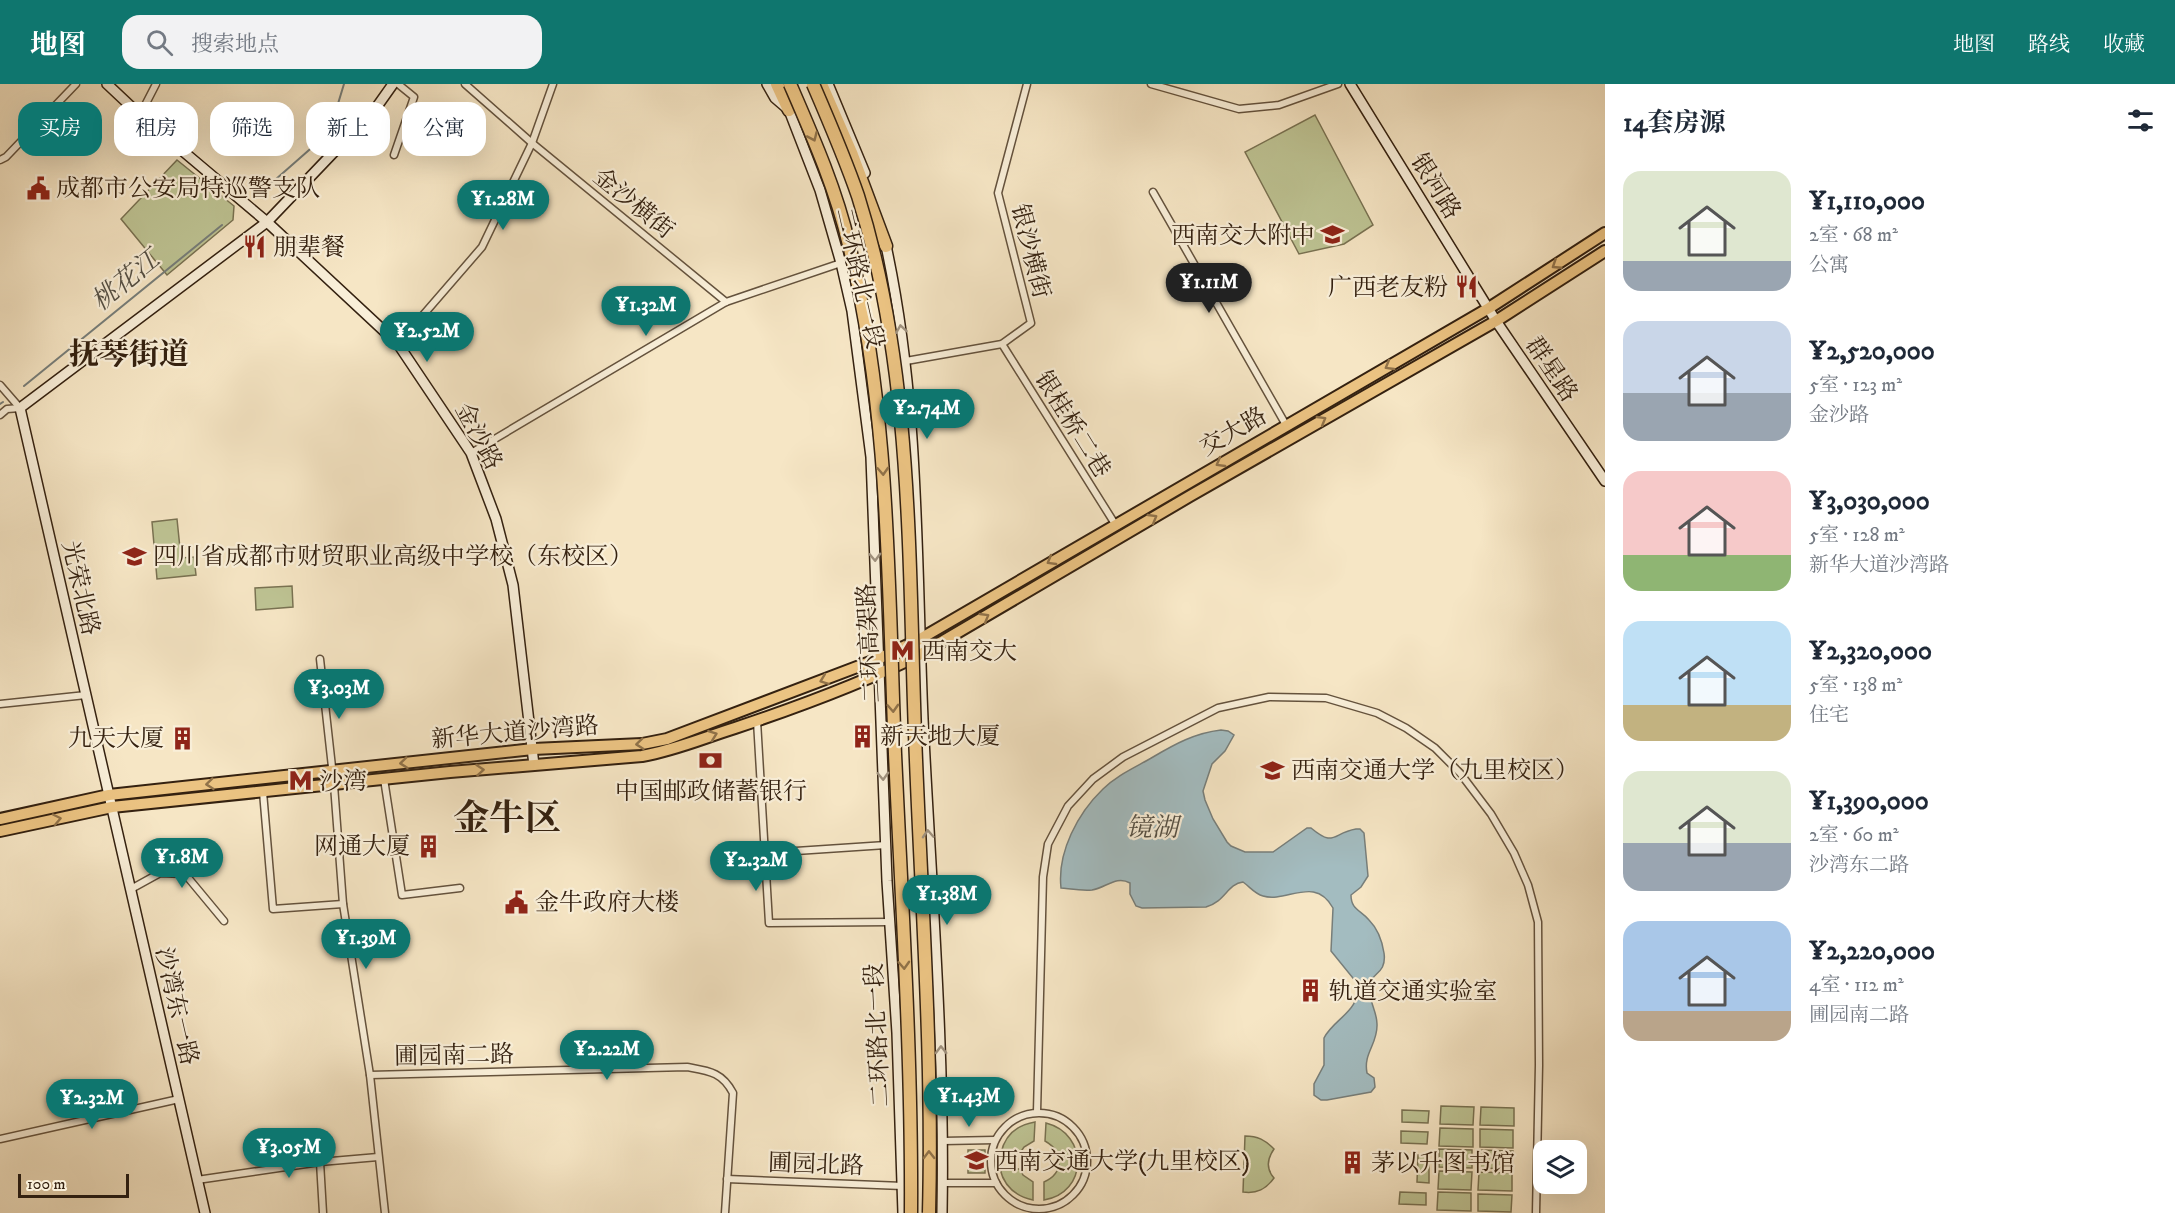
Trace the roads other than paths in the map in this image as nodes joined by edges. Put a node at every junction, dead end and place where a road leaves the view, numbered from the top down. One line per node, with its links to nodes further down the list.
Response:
1 (76, 84): 24 (street)
2 (106, 84): 18 (street, 金沙路)
3 (156, 84): 19 (street)
4 (393, 84): 26 (street)
5 (398, 84): 22 (street)
6 (465, 84): 21 (street, 金沙横街)
7 (553, 84): 21 (street)
8 (767, 84): 20 (street, 二环路北一段)
9 (777, 84): 20 (highway)
10 (790, 84): 88 (highway, 二环高架路, one-way to 88, bridge)
11 (813, 84): 89 (highway, 二环高架路, one-way to 11, bridge)
12 (821, 84): 28 (highway)
13 (828, 84): 28 (street, 二环路北一段)
14 (1027, 84): 35 (street, 银沙横街)
15 (1151, 84): 16 (street)
16 (1338, 84)
17 (1350, 84): 32 (street, 银河路)
18 (126, 102)
19 (147, 102)
20 (789, 110): 30 (street, 二环路北一段)
21 (532, 143): 31 (street, 金沙横街); 34 (street)
22 (394, 155)
23 (189, 156): 26 (street, 金沙路)
24 (0, 160)
25 (1153, 192): 40 (street)
26 (267, 222): 34 (street, 金沙路); 38 (street)
27 (1605, 233): 32 (main road, 交大路, one-way to 32)
28 (886, 246): 36 (street, 二环路北一段, one-way to 28)
29 (1605, 251): 33 (main road, 交大路)
30 (841, 263): 31 (street); 47 (street, 二环路北一段, one-way to 47)
31 (726, 303): 41 (street)
32 (1489, 308): 33 (street, 群星路); 40 (main road, 交大路, one-way to 40)
33 (1496, 321): 42 (street, 群星路); 45 (main road, 交大路, one-way to 33)
34 (398, 344): 41 (street, 金沙路)
35 (1002, 344): 36 (street); 43 (street, 银桂桥二巷)
36 (906, 362): 44 (street, 二环路北一段)
37 (0, 385): 38 (street, 光荣北路)
38 (20, 408): 39 (street); 49 (street, 光荣北路)
39 (0, 415)
40 (1286, 425): 43 (main road, 交大路, one-way to 43)
41 (471, 453): 52 (street, 金沙路)
42 (1605, 481)
43 (1115, 524): 44 (main road, 交大路, one-way to 44)
44 (920, 639): 45 (street, 二环路北一段); 47 (main road, 交大路)
45 (921, 654): 48 (main road, 交大路); 74 (street, 二环路北一段, one-way to 45)
46 (320, 659): 54 (street)
47 (878, 659): 48 (street, 二环路北一段); 52 (main road, 新华大道沙湾路, one-way to 52)
48 (879, 676): 51 (main road, 新华大道沙湾路); 62 (street, 二环路北一段, one-way to 62)
49 (86, 695): 50 (street); 58 (street, 光荣北路)
50 (0, 704)
51 (757, 721): 53 (main road, 新华大道沙湾路, one-way to 51); 63 (street)
52 (532, 749): 53 (street, 金沙路); 54 (main road, 新华大道沙湾路, one-way to 54)
53 (534, 765): 55 (main road, 新华大道沙湾路, one-way to 53)
54 (332, 770): 56 (street); 58 (main road, 新华大道沙湾路, one-way to 58)
55 (384, 779): 56 (main road, 新华大道沙湾路); 64 (street)
56 (334, 785): 57 (main road, 新华大道沙湾路); 66 (street)
57 (263, 792): 59 (main road, 新华大道沙湾路); 66 (street)
58 (109, 795): 59 (street, 光荣北路); 60 (main road, 新华大道沙湾路)
59 (112, 807): 61 (main road, 新华大道沙湾路, one-way to 59); 65 (street, 沙湾东一路)
60 (0, 819)
61 (0, 831)
62 (886, 845): 63 (street); 68 (street, 二环路北一段)
63 (766, 853): 68 (street)
64 (460, 888)
65 (130, 889): 67 (street); 70 (street, 沙湾东一路)
66 (343, 904): 69 (street)
67 (224, 921)
68 (890, 922): 81 (street, 二环路北一段)
69 (370, 1075): 75 (street); 77 (street, 圃园南二路)
70 (179, 1099): 72 (street); 78 (street, 沙湾东一路)
71 (1037, 1112): 73 (street); 82 (street); 91 (street)
72 (0, 1139)
73 (995, 1140): 74 (street); 80 (street)
74 (943, 1141): 79 (street, 二环路北一段)
75 (378, 1157): 76 (street); 85 (street)
76 (320, 1162): 78 (street); 84 (street)
77 (727, 1179): 81 (street, 圃园北路); 86 (street, 圃园南二路)
78 (197, 1180): 83 (street, 沙湾东一路)
79 (942, 1183): 80 (street); 90 (street, 二环路北一段)
80 (996, 1183): 82 (street)
81 (903, 1186): 87 (street, 二环路北一段)
82 (1029, 1211)
83 (205, 1213)
84 (323, 1213)
85 (385, 1213)
86 (725, 1213)
87 (903, 1213)
88 (911, 1213)
89 (929, 1213)
90 (942, 1213)
91 (1536, 1213)

